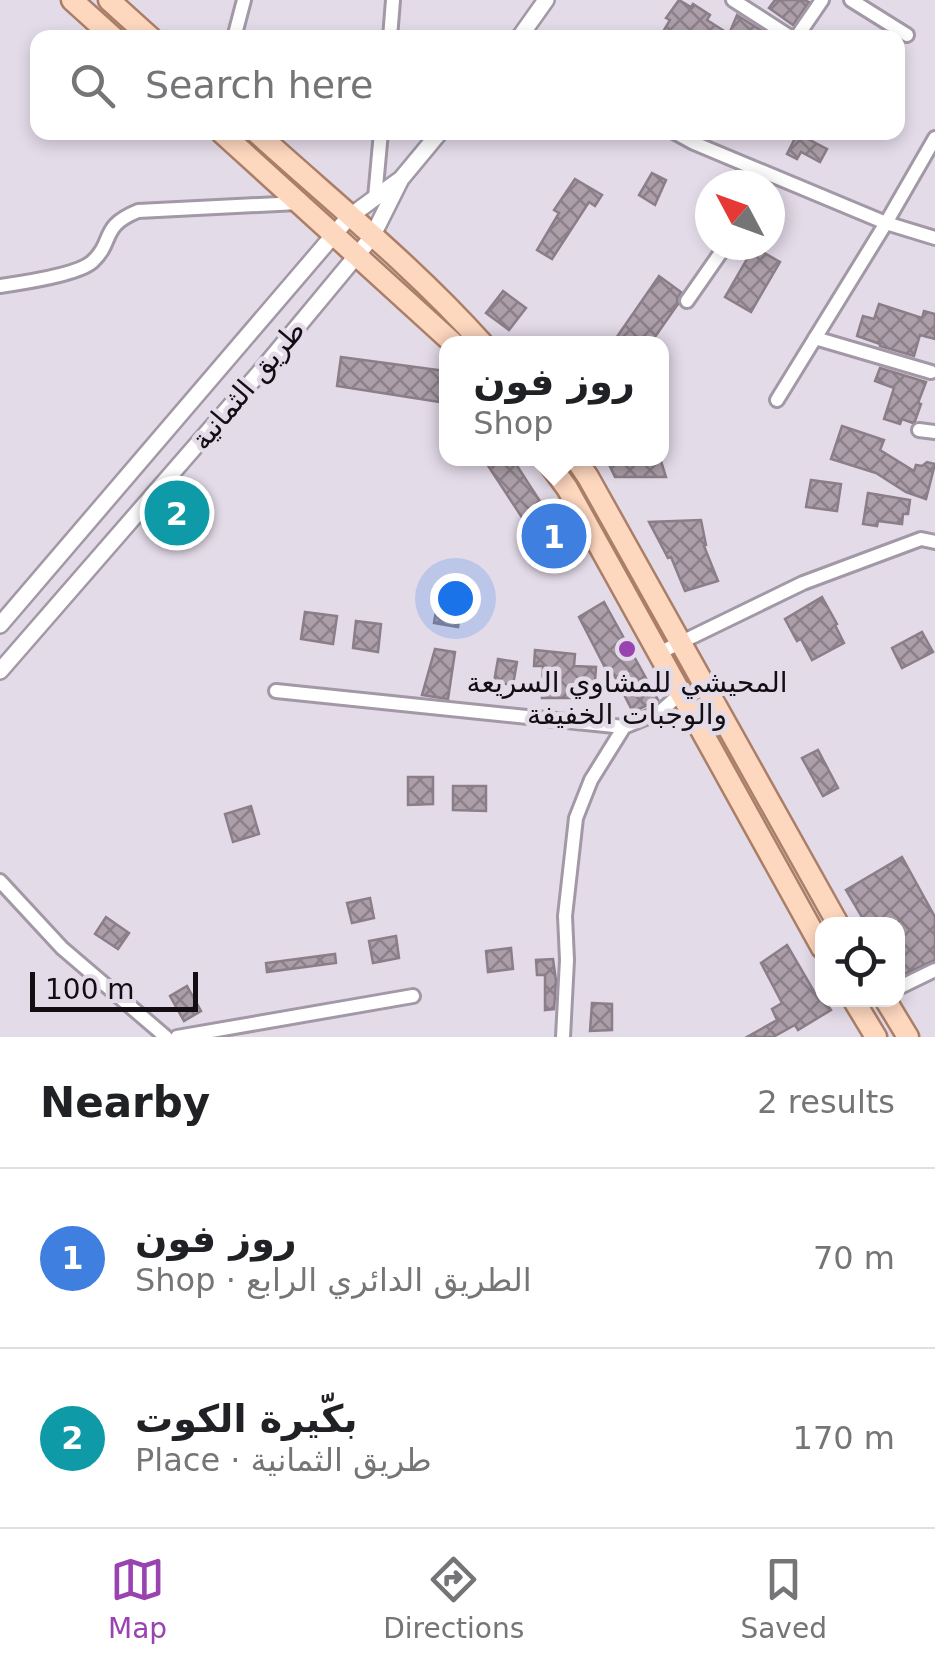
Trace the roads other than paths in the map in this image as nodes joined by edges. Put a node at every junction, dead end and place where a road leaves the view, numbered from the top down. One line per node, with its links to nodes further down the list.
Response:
1 (72, 0): 9 (main road)
2 (109, 0): 10 (main road)
3 (244, 0): 11 (street)
4 (394, 0): 12 (street)
5 (546, 0): 13 (street)
6 (734, 0): 14 (street)
7 (822, 0): 15 (street)
8 (851, 0): 16 (street)
9 (105, 30)
10 (141, 30)
11 (236, 30)
12 (391, 30)
13 (527, 30)
14 (781, 30)
15 (800, 30)
16 (899, 30)
17 (935, 138): 29 (street)
18 (230, 140): 27 (main road)
19 (265, 140): 28 (main road)
20 (380, 140): 26 (street)
21 (433, 140): 24 (street, طريق الثمانية)
22 (689, 140): 23 (street)
23 (748, 170)
24 (401, 179): 26 (street); 31 (street, طريق الثمانية)
25 (785, 186): 29 (street)
26 (375, 198): 28 (street)
27 (300, 203): 30 (main road); 35 (street)
28 (350, 217): 30 (street); 31 (main road)
29 (886, 223): 32 (street); 39 (street)
30 (335, 234): 33 (main road); 48 (street)
31 (372, 236): 33 (street, طريق الثمانية); 38 (main road)
32 (935, 238)
33 (358, 254): 37 (main road); 51 (street, طريق الثمانية)
34 (716, 260): 36 (street)
35 (0, 286)
36 (687, 302)
37 (445, 336)
38 (476, 336)
39 (815, 338): 40 (street); 41 (street)
40 (930, 372)
41 (777, 400)
42 (919, 430): 43 (street)
43 (935, 432)
44 (551, 466): 50 (main road)
45 (580, 466): 49 (main road)
46 (935, 532): 47 (street)
47 (928, 541): 49 (street)
48 (0, 626)
49 (681, 641): 50 (street); 56 (main road)
50 (659, 652): 53 (main road)
51 (0, 671)
52 (276, 691): 54 (street)
53 (681, 694): 54 (street); 57 (main road)
54 (624, 727): 66 (street)
55 (0, 881): 64 (street)
56 (834, 917)
57 (815, 935)
58 (935, 970): 59 (street)
59 (905, 985)
60 (413, 996): 65 (street)
61 (857, 1007): 63 (main road)
62 (889, 1007): 67 (main road)
63 (874, 1036)
64 (166, 1037)
65 (177, 1037)
66 (562, 1037)
67 (908, 1037)

